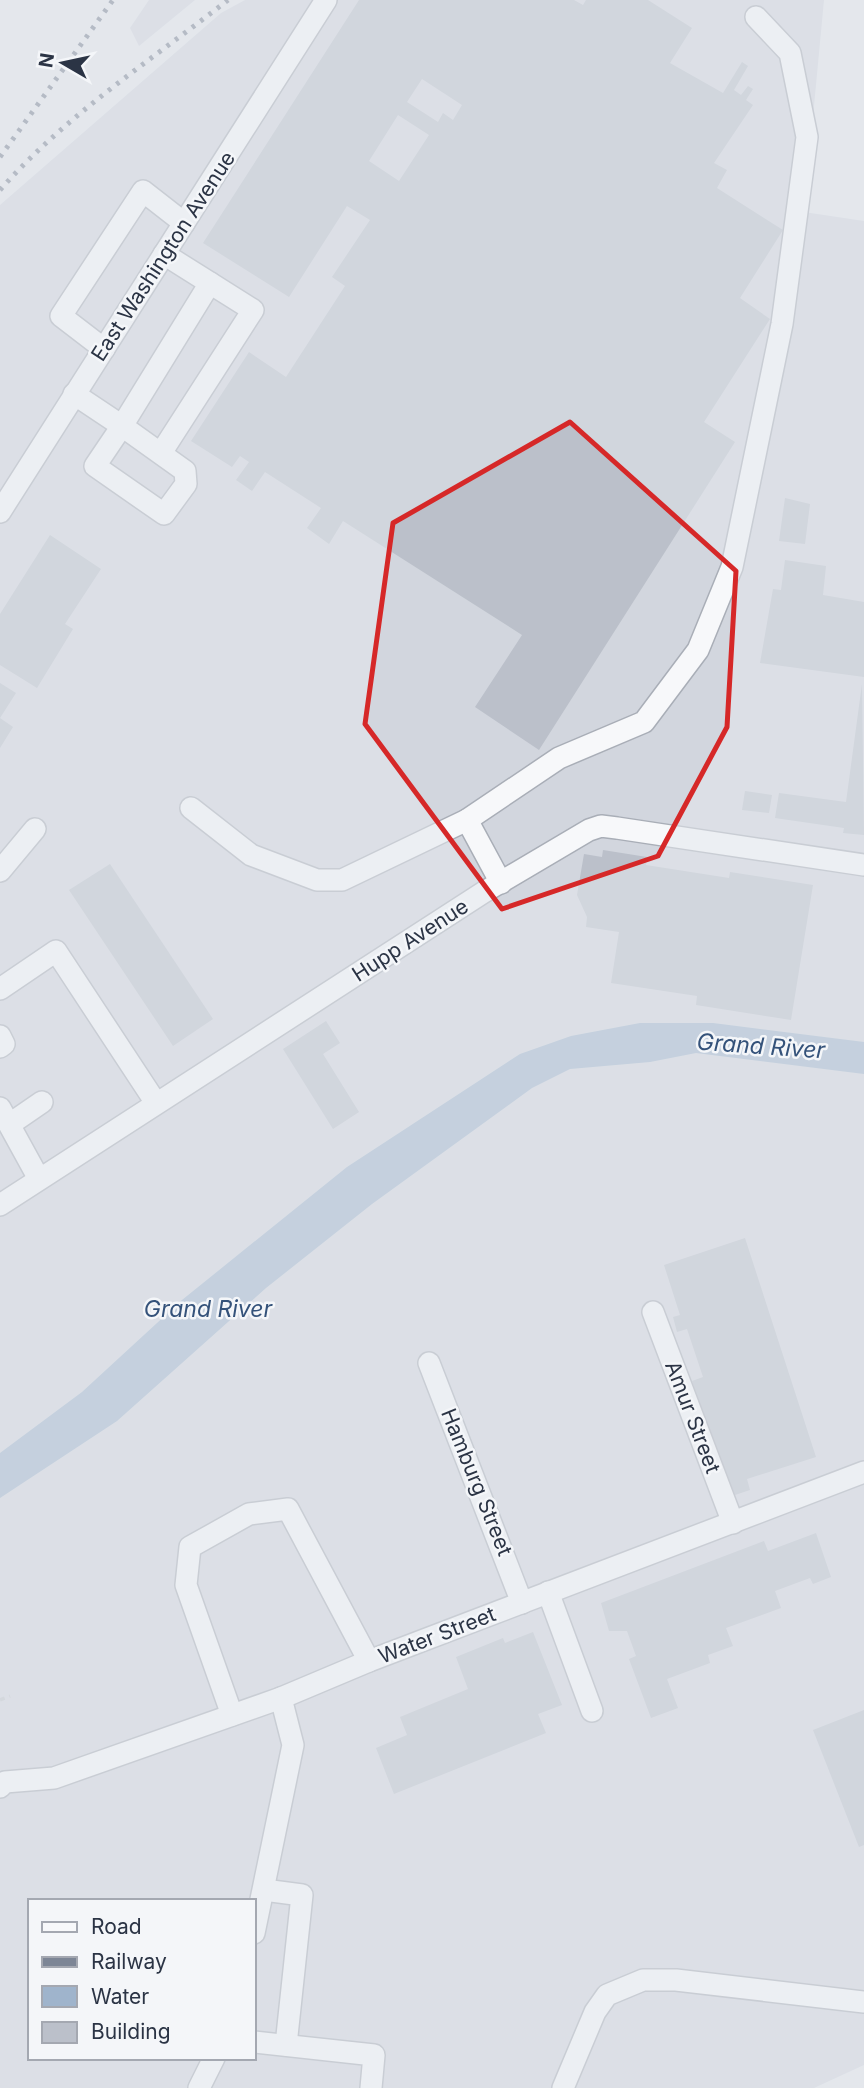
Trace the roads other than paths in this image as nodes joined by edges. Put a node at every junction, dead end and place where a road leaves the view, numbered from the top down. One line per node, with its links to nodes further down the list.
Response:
1 (326, 0): 3 (street, East Washington Avenue)
2 (756, 18): 13 (street)
3 (184, 223): 4 (street, East Washington Avenue); 6 (street)
4 (164, 254): 5 (street); 6 (street, East Washington Avenue)
5 (210, 283): 8 (street); 9 (street)
6 (104, 349): 7 (street, East Washington Avenue)
7 (74, 394): 8 (street); 10 (street, East Washington Avenue)
8 (122, 426): 9 (street); 9 (street)
9 (161, 453)
10 (7, 485): 11 (street, East Washington Avenue)
11 (0, 512)
12 (191, 807): 13 (street)
13 (467, 820): 17 (street)
14 (35, 829): 16 (street)
15 (864, 865): 17 (street, Hupp Avenue)
16 (0, 871)
17 (501, 883): 22 (street, Hupp Avenue)
18 (0, 989): 22 (street)
19 (0, 1036): 20 (street)
20 (0, 1046)
21 (42, 1102): 23 (street)
22 (156, 1103): 24 (street, Hupp Avenue)
23 (5, 1116): 24 (street)
24 (39, 1179): 25 (street, Hupp Avenue)
25 (0, 1205)
26 (653, 1312): 29 (street, Amur Street)
27 (429, 1363): 31 (street, Hamburg Street)
28 (864, 1472): 29 (street, Water Street)
29 (733, 1523): 30 (street, Water Street)
30 (548, 1592): 31 (street, Water Street); 34 (street)
31 (522, 1603): 32 (street, Water Street)
32 (369, 1661): 33 (street, Water Street); 35 (street)
33 (281, 1698): 35 (street, Water Street); 37 (street)
34 (592, 1710)
35 (232, 1715): 36 (street, Water Street)
36 (3, 1785)
37 (264, 1890): 38 (street); 41 (street)
38 (256, 1924)
39 (864, 2002): 45 (street)
40 (256, 2042): 41 (street)
41 (286, 2045): 44 (street)
42 (213, 2060): 43 (street)
43 (199, 2088)
44 (371, 2088)
45 (563, 2088)

